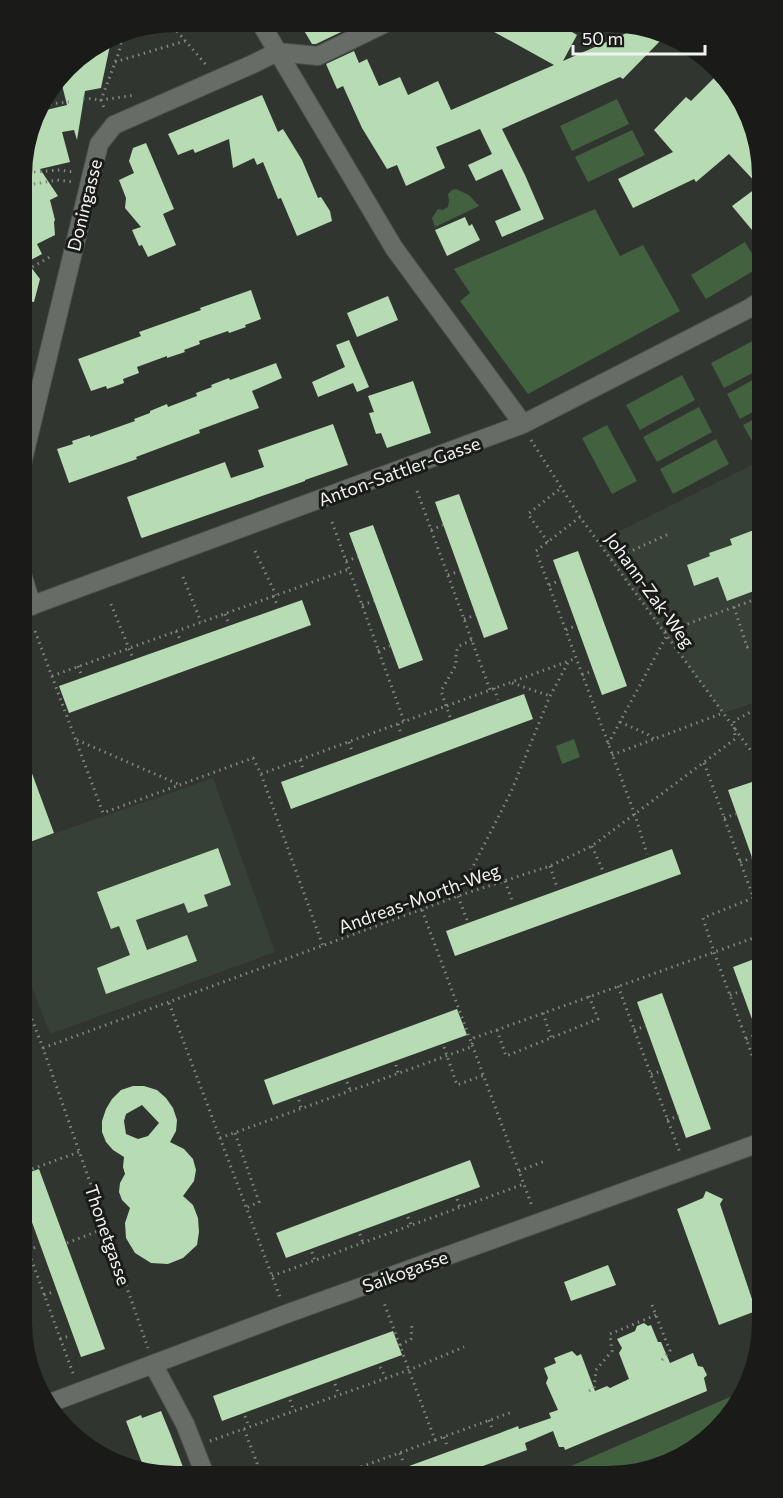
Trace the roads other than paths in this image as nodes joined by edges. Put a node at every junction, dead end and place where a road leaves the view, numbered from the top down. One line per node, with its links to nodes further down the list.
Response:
1 (266, 32): 3 (street)
2 (367, 32): 3 (street)
3 (277, 52): 5 (street, Doningasse); 6 (street)
4 (752, 307): 6 (street, Anton-Sattler-Gasse)
5 (32, 422)
6 (523, 424): 7 (street, Anton-Sattler-Gasse)
7 (32, 606)
8 (751, 1146): 9 (street, Saikogasse)
9 (153, 1364): 10 (street, Saikogasse); 11 (street)
10 (55, 1401)
11 (201, 1466)

